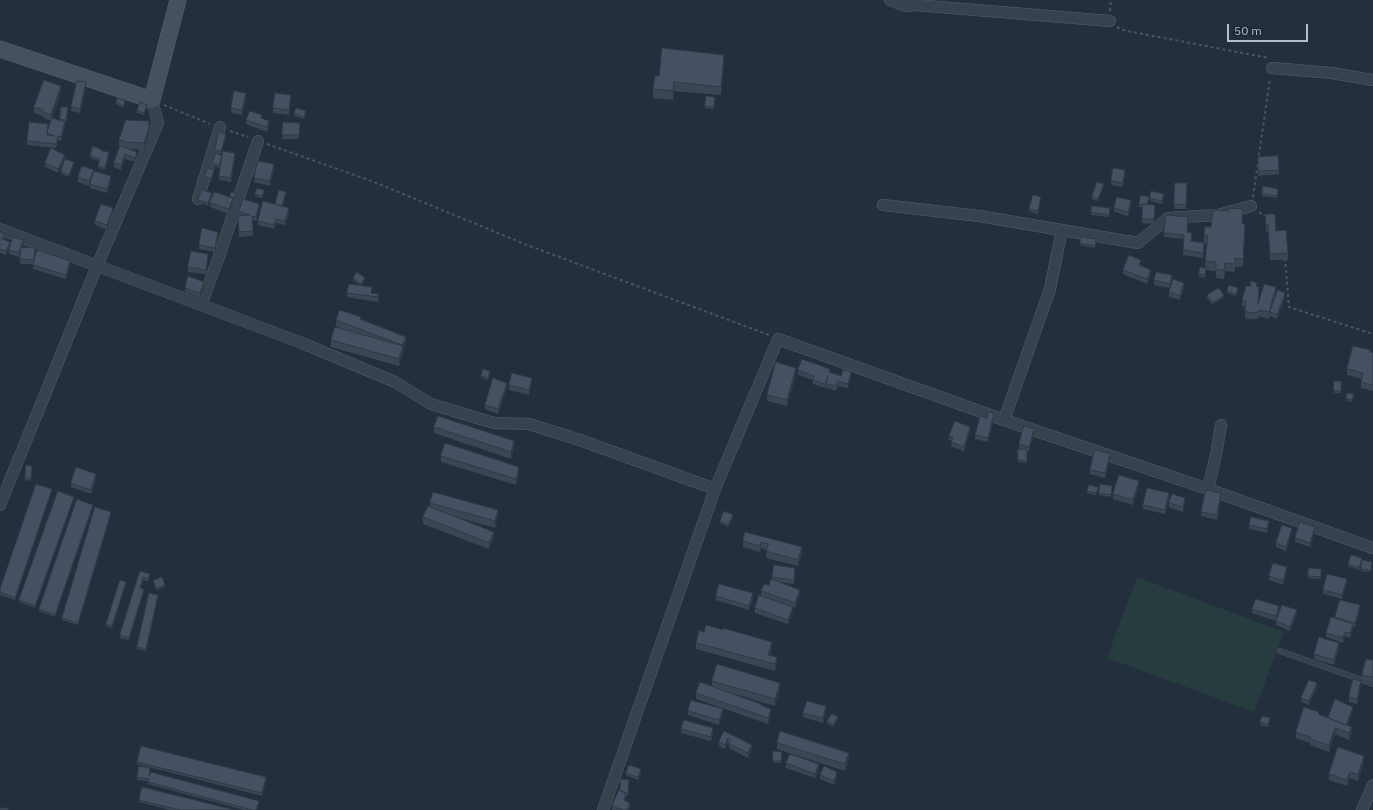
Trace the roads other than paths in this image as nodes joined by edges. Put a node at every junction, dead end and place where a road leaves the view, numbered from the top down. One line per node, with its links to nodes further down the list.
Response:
1 (178, 0): 7 (main road)
2 (890, 0): 3 (street)
3 (1110, 21)
4 (0, 49): 7 (main road)
5 (1272, 68): 6 (street)
6 (1373, 80)
7 (152, 100): 15 (street)
8 (220, 127): 10 (street)
9 (258, 141): 16 (street)
10 (198, 199)
11 (883, 205): 14 (street)
12 (1251, 206): 14 (street)
13 (0, 229): 15 (street)
14 (1062, 230): 17 (street)
15 (97, 266): 16 (street); 21 (street)
16 (200, 305): 19 (street)
17 (1004, 420): 19 (street); 20 (street)
18 (1221, 425): 20 (street)
19 (715, 489): 26 (street)
20 (1208, 489): 22 (street)
21 (0, 505)
22 (1373, 548)
23 (1280, 651): 24 (lane)
24 (1373, 684)
25 (1373, 785): 27 (street)
26 (603, 810)
27 (1362, 810)

